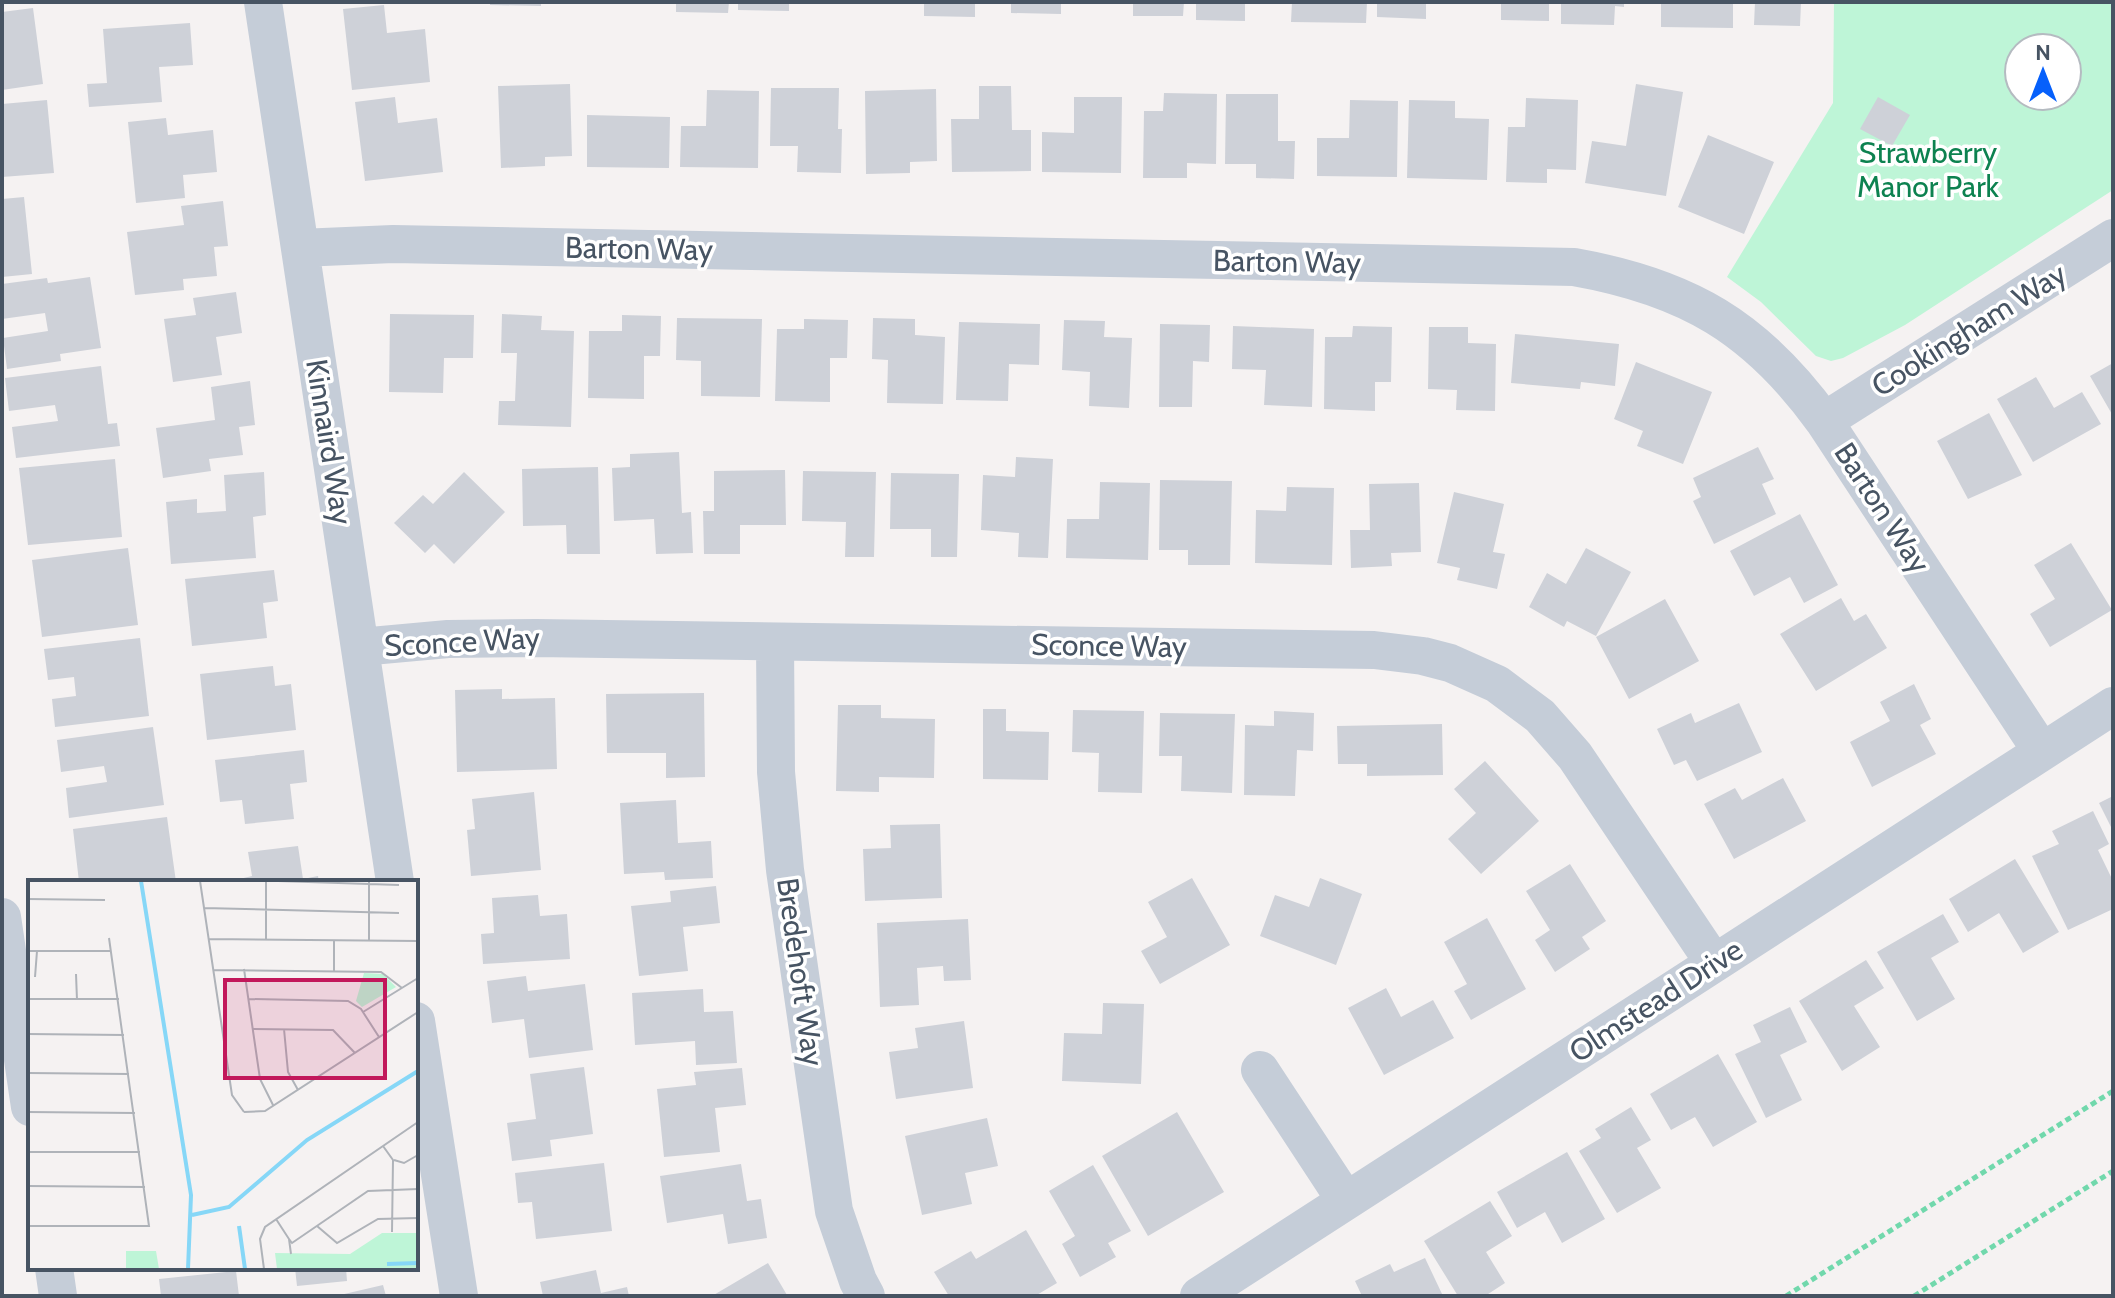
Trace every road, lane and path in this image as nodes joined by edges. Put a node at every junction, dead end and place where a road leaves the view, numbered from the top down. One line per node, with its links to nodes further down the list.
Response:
1 (263, 2): 3 (street, Kinnaird Way)
2 (2113, 238): 4 (street, Cookingham Way)
3 (300, 248): 4 (street, Barton Way); 6 (street, Kinnaird Way)
4 (1824, 421): 8 (street, Barton Way)
5 (775, 642): 6 (street, Sconce Way); 11 (street, Sconce Way); 21 (street, Bredehoft Way)
6 (360, 647): 9 (street, Kinnaird Way)
7 (2113, 706): 8 (street, Olmstead Drive)
8 (2042, 752): 11 (street, Olmstead Drive)
9 (395, 880)
10 (2, 917): 15 (street)
11 (1714, 963): 17 (street, Olmstead Drive)
12 (418, 1034): 20 (street)
13 (1260, 1070): 17 (street)
14 (2113, 1091): 23 (path)
15 (28, 1093)
16 (2113, 1171): 24 (path)
17 (1346, 1201): 22 (street, Olmstead Drive)
18 (54, 1270): 19 (street)
19 (58, 1296)
20 (459, 1296)
21 (866, 1296)
22 (1199, 1296)
23 (1786, 1296)
24 (1914, 1296)

